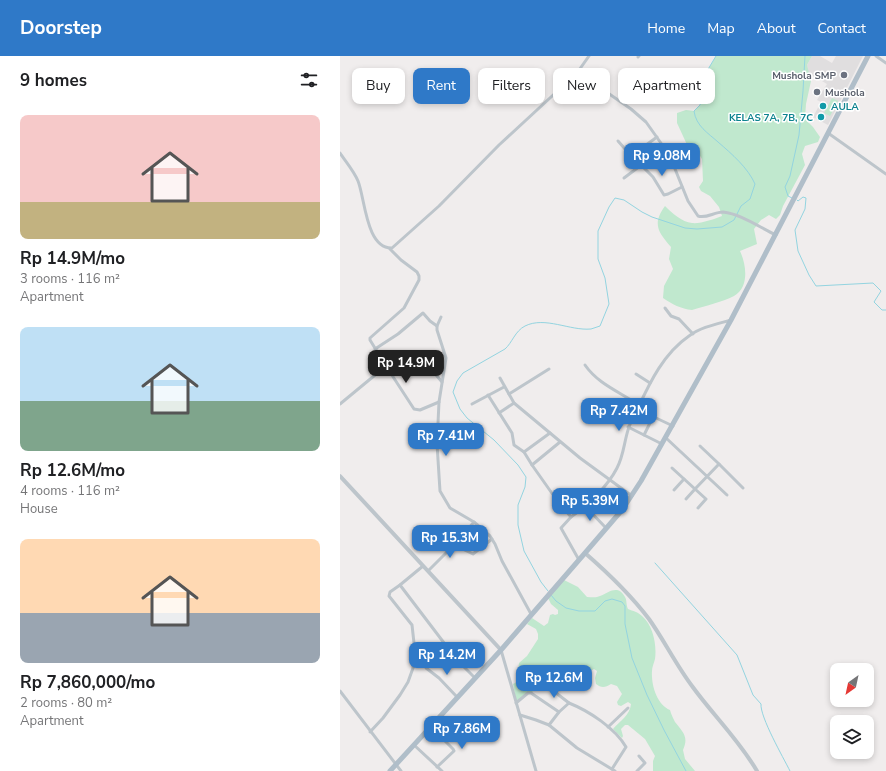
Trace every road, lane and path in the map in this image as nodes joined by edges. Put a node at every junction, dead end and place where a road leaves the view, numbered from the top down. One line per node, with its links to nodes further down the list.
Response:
1 (589, 56): 5 (street)
2 (868, 56): 8 (main road)
3 (876, 56): 4 (street)
4 (886, 63)
5 (581, 68)
6 (610, 94): 9 (street)
7 (553, 95): 19 (street)
8 (828, 133): 15 (street); 18 (main road)
9 (657, 137): 12 (street); 13 (street)
10 (618, 141): 13 (street)
11 (340, 153): 19 (street)
12 (666, 153): 14 (street); 17 (street)
13 (631, 156): 14 (street)
14 (641, 166): 16 (street); 17 (street)
15 (886, 174)
16 (624, 178)
17 (682, 187): 18 (street)
18 (776, 234): 22 (main road)
19 (390, 248): 25 (street)
20 (665, 308): 24 (street)
21 (441, 317): 23 (street)
22 (731, 320): 24 (street); 44 (main road)
23 (437, 326): 25 (street); 32 (street)
24 (693, 334): 33 (street)
25 (375, 349): 27 (street)
26 (585, 364): 41 (street)
27 (386, 366): 29 (street); 38 (street)
28 (550, 369): 35 (street)
29 (390, 372): 32 (street); 37 (street)
30 (636, 374): 33 (street)
31 (500, 378): 34 (street)
32 (442, 382): 37 (street)
33 (650, 383): 41 (street)
34 (504, 387): 35 (street); 36 (street)
35 (509, 394): 40 (street)
36 (488, 395): 39 (street); 42 (street)
37 (440, 402): 69 (street)
38 (340, 404)
39 (472, 404)
40 (514, 404): 42 (street); 46 (street)
41 (638, 407): 43 (street); 45 (street)
42 (499, 413): 52 (street)
43 (653, 417): 44 (street); 47 (street)
44 (672, 426): 48 (main road)
45 (628, 428): 47 (street); 59 (street)
46 (550, 433): 49 (street); 52 (street)
47 (644, 435): 50 (street)
48 (666, 438): 50 (main road); 57 (street)
49 (560, 442): 54 (street); 59 (street)
50 (662, 444): 64 (main road)
51 (700, 446): 53 (street)
52 (524, 452): 54 (street)
53 (719, 464): 57 (street); 60 (street)
54 (532, 465): 68 (street)
55 (672, 468): 58 (street)
56 (340, 476): 75 (street)
57 (707, 476): 61 (street); 63 (street)
58 (684, 479): 61 (street); 62 (street)
59 (609, 480): 64 (street); 66 (street)
60 (743, 488)
61 (695, 489): 65 (street); 67 (street)
62 (674, 490)
63 (727, 495)
64 (632, 496): 70 (main road)
65 (686, 499)
66 (585, 506): 68 (street); 70 (street)
67 (698, 508)
68 (571, 517): 74 (street)
69 (474, 522): 71 (street); 72 (street)
70 (606, 528): 73 (main road)
71 (492, 539): 72 (street); 78 (street)
72 (454, 544): 76 (street)
73 (585, 553): 74 (main road); 104 (street)
74 (579, 560): 78 (main road)
75 (423, 566): 76 (street); 77 (street)
76 (428, 571): 79 (street)
77 (400, 585): 81 (street); 92 (street)
78 (531, 614): 79 (main road)
79 (500, 650): 81 (main road); 85 (street)
80 (426, 668): 84 (street)
81 (474, 678): 84 (main road)
82 (542, 682): 86 (street)
83 (340, 691): 92 (street)
84 (457, 697): 94 (main road)
85 (516, 703): 88 (street); 89 (street)
86 (569, 703): 88 (street); 91 (street)
87 (628, 708): 91 (street)
88 (559, 712): 90 (street)
89 (520, 715): 90 (street); 102 (street)
90 (549, 725): 98 (street)
91 (608, 727): 98 (street)
92 (370, 732): 96 (street)
93 (437, 733): 97 (street)
94 (414, 745): 96 (main road); 97 (street)
95 (639, 756): 103 (street)
96 (396, 764): 99 (main road); 100 (street)
97 (437, 767): 101 (street)
98 (613, 770)
99 (390, 771)
100 (401, 771)
101 (442, 771)
102 (536, 771)
103 (637, 771)
104 (757, 771)

